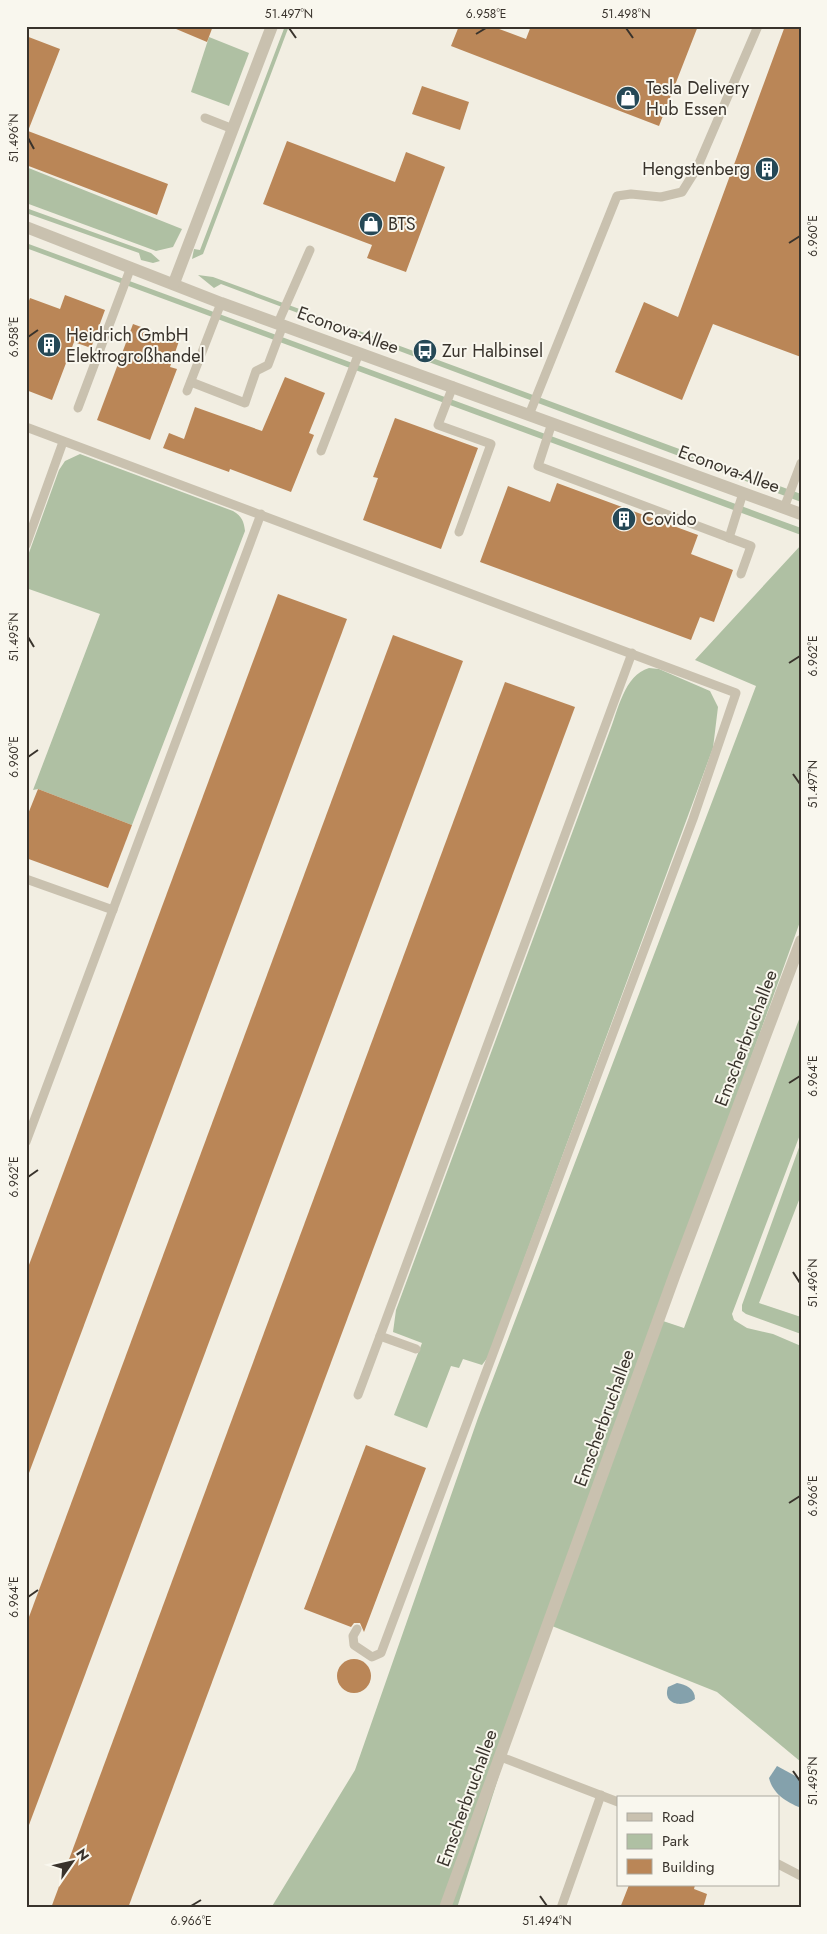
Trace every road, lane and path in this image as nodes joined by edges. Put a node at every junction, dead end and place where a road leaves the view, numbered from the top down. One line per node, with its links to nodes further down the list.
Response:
1 (272, 26): 4 (street)
2 (758, 26): 16 (lane)
3 (205, 118): 4 (lane)
4 (233, 129): 8 (street)
5 (27, 231): 7 (street, Econova-Allee)
6 (310, 250): 10 (lane)
7 (131, 267): 8 (street, Econova-Allee); 15 (lane)
8 (174, 283): 9 (street, Econova-Allee)
9 (221, 302): 10 (street, Econova-Allee); 12 (lane)
10 (281, 324): 11 (street, Econova-Allee); 12 (lane)
11 (359, 353): 13 (street, Econova-Allee); 20 (lane)
12 (191, 382): 14 (lane)
13 (453, 386): 16 (street, Econova-Allee); 26 (lane)
14 (187, 392)
15 (78, 408)
16 (529, 414): 17 (street, Econova-Allee)
17 (552, 423): 22 (street, Econova-Allee); 27 (lane)
18 (26, 427): 19 (lane)
19 (63, 442): 24 (lane); 28 (lane)
20 (321, 451)
21 (801, 463): 23 (lane)
22 (743, 493): 23 (street, Econova-Allee); 27 (lane)
23 (784, 508): 25 (street, Econova-Allee)
24 (261, 514): 30 (lane); 32 (lane)
25 (801, 514)
26 (459, 532)
27 (729, 538): 29 (lane)
28 (26, 545)
29 (741, 574)
30 (632, 653): 35 (lane); 38 (lane)
31 (26, 879): 32 (lane)
32 (113, 910): 34 (lane)
33 (801, 941): 39 (street, Emscherbruchallee)
34 (26, 1142)
35 (380, 1336): 36 (lane); 37 (lane)
36 (416, 1349)
37 (358, 1395)
38 (357, 1629)
39 (500, 1757): 40 (lane); 44 (street, Emscherbruchallee)
40 (601, 1796): 41 (lane); 45 (lane)
41 (617, 1802)
42 (780, 1865): 43 (lane)
43 (801, 1876)
44 (445, 1908)
45 (560, 1908)

